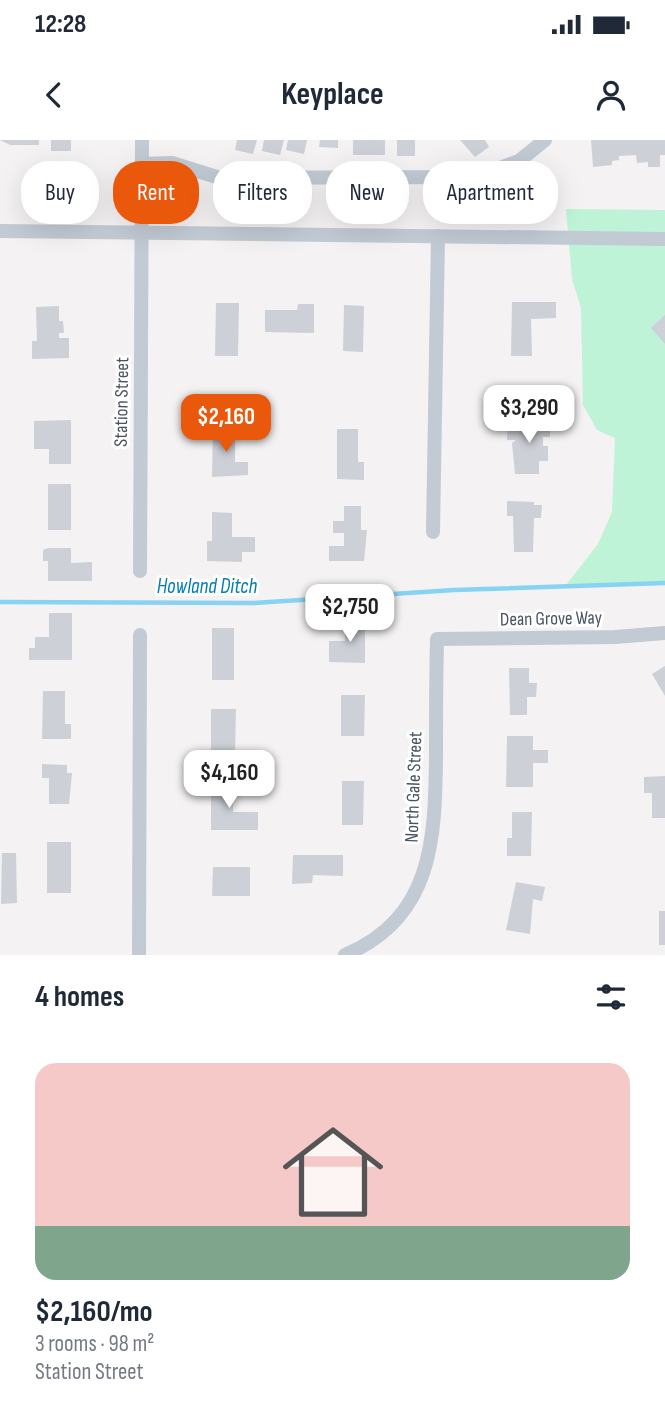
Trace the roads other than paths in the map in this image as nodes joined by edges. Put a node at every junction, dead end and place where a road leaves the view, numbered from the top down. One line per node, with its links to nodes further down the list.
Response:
1 (142, 140): 3 (street, Station Street)
2 (545, 140): 4 (street)
3 (142, 161)
4 (199, 171)
5 (144, 224): 7 (street, Station Street)
6 (0, 231): 7 (street)
7 (144, 233): 8 (street); 11 (street, Station Street)
8 (438, 236): 9 (street); 10 (street)
9 (665, 239)
10 (433, 532)
11 (140, 571)
12 (665, 633): 14 (street, Dean Grove Way)
13 (140, 635): 15 (street)
14 (437, 639): 16 (street, North Gale Street)
15 (139, 955)
16 (345, 955)

